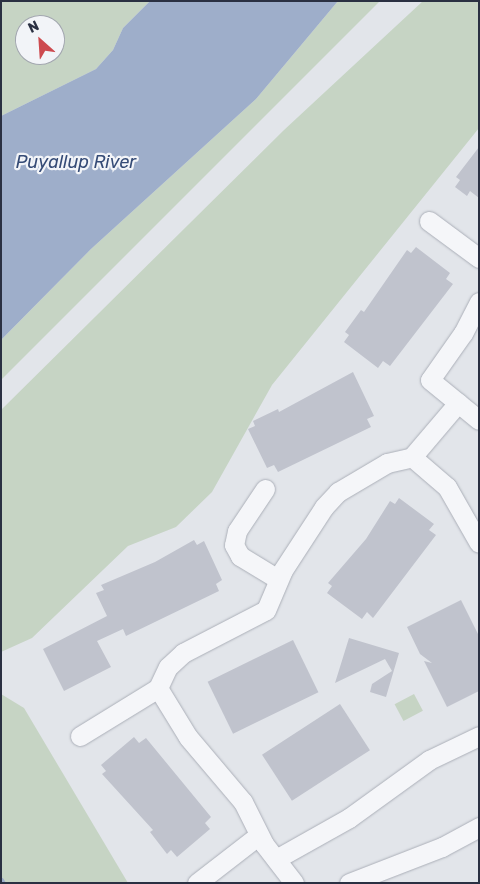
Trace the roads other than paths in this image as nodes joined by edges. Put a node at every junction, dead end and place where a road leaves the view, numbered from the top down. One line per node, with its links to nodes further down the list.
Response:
1 (429, 221): 2 (street)
2 (479, 258)
3 (479, 302): 4 (street)
4 (458, 403): 5 (street); 6 (street)
5 (479, 420)
6 (412, 457): 8 (street); 9 (street)
7 (265, 489): 9 (street)
8 (479, 543)
9 (278, 579): 10 (street)
10 (158, 688): 11 (street); 14 (street)
11 (80, 736)
12 (479, 736): 15 (street)
13 (479, 827): 18 (street)
14 (259, 835): 15 (street); 16 (street)
15 (276, 859): 17 (street)
16 (198, 883)
17 (294, 883)
18 (348, 883)

